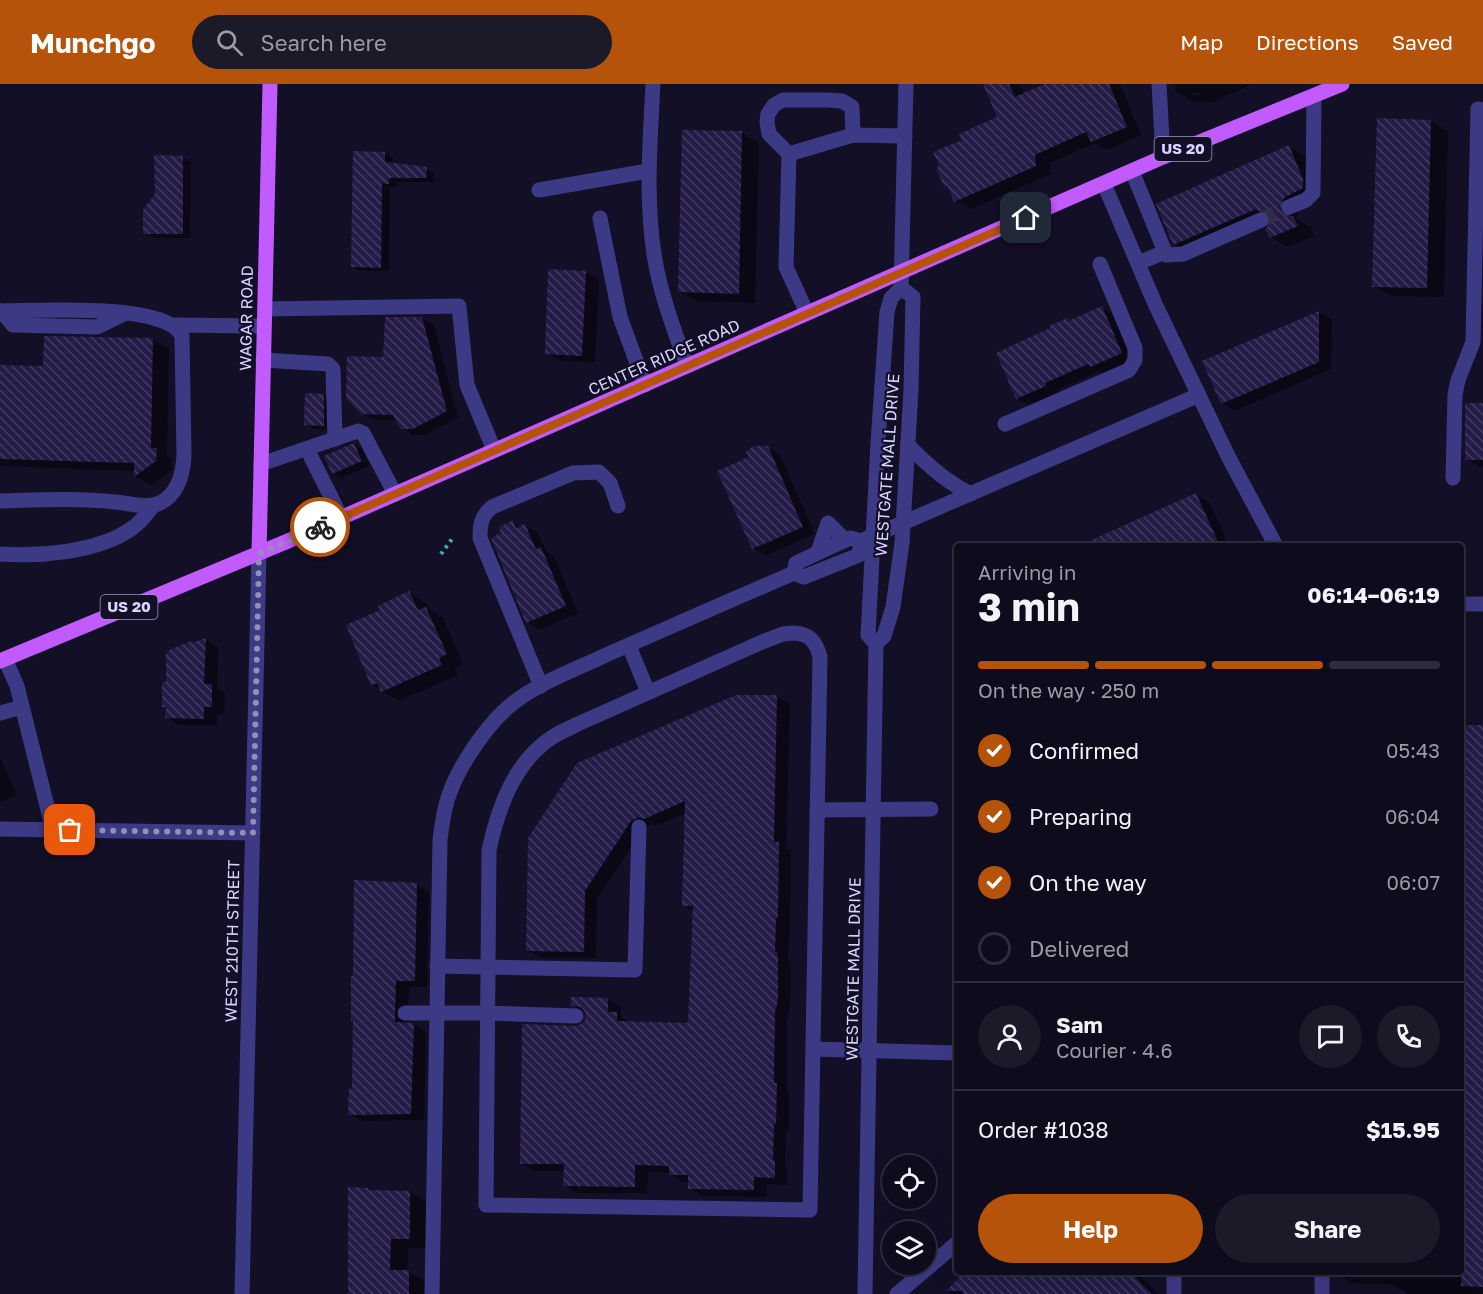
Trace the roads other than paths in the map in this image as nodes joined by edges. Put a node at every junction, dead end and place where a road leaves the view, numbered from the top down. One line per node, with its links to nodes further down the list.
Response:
1 (270, 84): 24 (main road, WAGAR ROAD)
2 (654, 84): 12 (street)
3 (906, 84): 9 (street, WESTGATE MALL DRIVE)
4 (1159, 84): 11 (street)
5 (1342, 84): 6 (main road, CENTER RIDGE ROAD / US 20)
6 (1314, 96): 11 (main road, CENTER RIDGE ROAD / US 20); 16 (street)
7 (1483, 110): 29 (street)
8 (853, 135): 9 (street); 10 (street); 10 (street)
9 (905, 136): 22 (street, WESTGATE MALL DRIVE)
10 (789, 154): 26 (street)
11 (1162, 157): 13 (main road, CENTER RIDGE ROAD / US 20)
12 (648, 171): 15 (street); 31 (street)
13 (1132, 171): 14 (main road, CENTER RIDGE ROAD / US 20); 19 (street)
14 (1104, 184): 20 (street); 22 (main road, CENTER RIDGE ROAD / US 20)
15 (539, 190)
16 (1289, 207)
17 (600, 218): 32 (street)
18 (1261, 220): 19 (street)
19 (1165, 252): 20 (street)
20 (1138, 263): 33 (street)
21 (1100, 264): 34 (street)
22 (902, 272): 23 (street, WESTGATE MALL DRIVE); 26 (main road, CENTER RIDGE ROAD / US 20)
23 (901, 288): 36 (street, WESTGATE MALL DRIVE); 48 (street, WESTGATE MALL DRIVE)
24 (265, 309): 28 (main road, WAGAR ROAD); 38 (street)
25 (5, 311): 27 (street)
26 (807, 314): 31 (main road, CENTER RIDGE ROAD / US 20)
27 (175, 325): 28 (street); 44 (street)
28 (264, 326): 30 (main road, WAGAR ROAD)
29 (1478, 342): 40 (street)
30 (263, 360): 35 (street); 39 (main road, WAGAR ROAD)
31 (687, 366): 32 (main road, CENTER RIDGE ROAD / US 20)
32 (645, 384): 38 (main road, CENTER RIDGE ROAD / US 20)
33 (1199, 395): 42 (street); 50 (street)
34 (1005, 424)
35 (335, 439): 37 (street); 41 (street)
36 (908, 445): 42 (street); 47 (street, WESTGATE MALL DRIVE)
37 (307, 449): 39 (street); 46 (street)
38 (494, 450): 41 (main road, CENTER RIDGE ROAD / US 20)
39 (261, 464): 53 (main road, WAGAR ROAD)
40 (1453, 478)
41 (395, 494): 46 (main road, CENTER RIDGE ROAD / US 20)
42 (971, 494): 47 (street)
43 (0, 501): 44 (street)
44 (153, 506): 52 (street)
45 (618, 506): 60 (street)
46 (341, 518): 53 (main road, CENTER RIDGE ROAD / US 20)
47 (903, 524): 48 (street); 57 (street, WESTGATE MALL DRIVE)
48 (866, 539): 49 (street); 54 (street); 57 (street, WESTGATE MALL DRIVE)
49 (845, 540): 51 (street); 51 (street)
50 (1274, 543)
51 (818, 552): 54 (street)
52 (0, 554)
53 (259, 554): 59 (main road, CENTER RIDGE ROAD / US 20); 70 (street, WEST 210TH STREET)
54 (794, 573): 58 (street)
55 (1464, 604): 56 (street)
56 (1483, 604)
57 (876, 644): 66 (street, WESTGATE MALL DRIVE)
58 (628, 646): 60 (street); 61 (street)
59 (2, 660): 62 (street)
60 (541, 686): 71 (street)
61 (648, 692): 65 (street); 72 (street)
62 (22, 707): 63 (street); 69 (street)
63 (0, 713)
64 (931, 809): 66 (street)
65 (817, 810): 66 (street); 77 (street)
66 (874, 810): 78 (street, WESTGATE MALL DRIVE)
67 (639, 827): 72 (street)
68 (0, 829): 69 (street)
69 (53, 830): 70 (street)
70 (253, 833): 83 (street, WEST 210TH STREET)
71 (437, 966): 72 (street); 73 (street)
72 (488, 967): 74 (street)
73 (437, 1013): 74 (street); 75 (street); 84 (street)
74 (488, 1013): 76 (street); 77 (street)
75 (405, 1014)
76 (576, 1016)
77 (813, 1049): 78 (street)
78 (869, 1051): 79 (street); 85 (street, WESTGATE MALL DRIVE)
79 (954, 1053)
80 (954, 1246): 86 (street)
81 (1174, 1275): 87 (street)
82 (1322, 1275): 88 (street)
83 (242, 1294)
84 (432, 1294)
85 (865, 1294)
86 (897, 1294)
87 (1174, 1294)
88 (1322, 1294)

